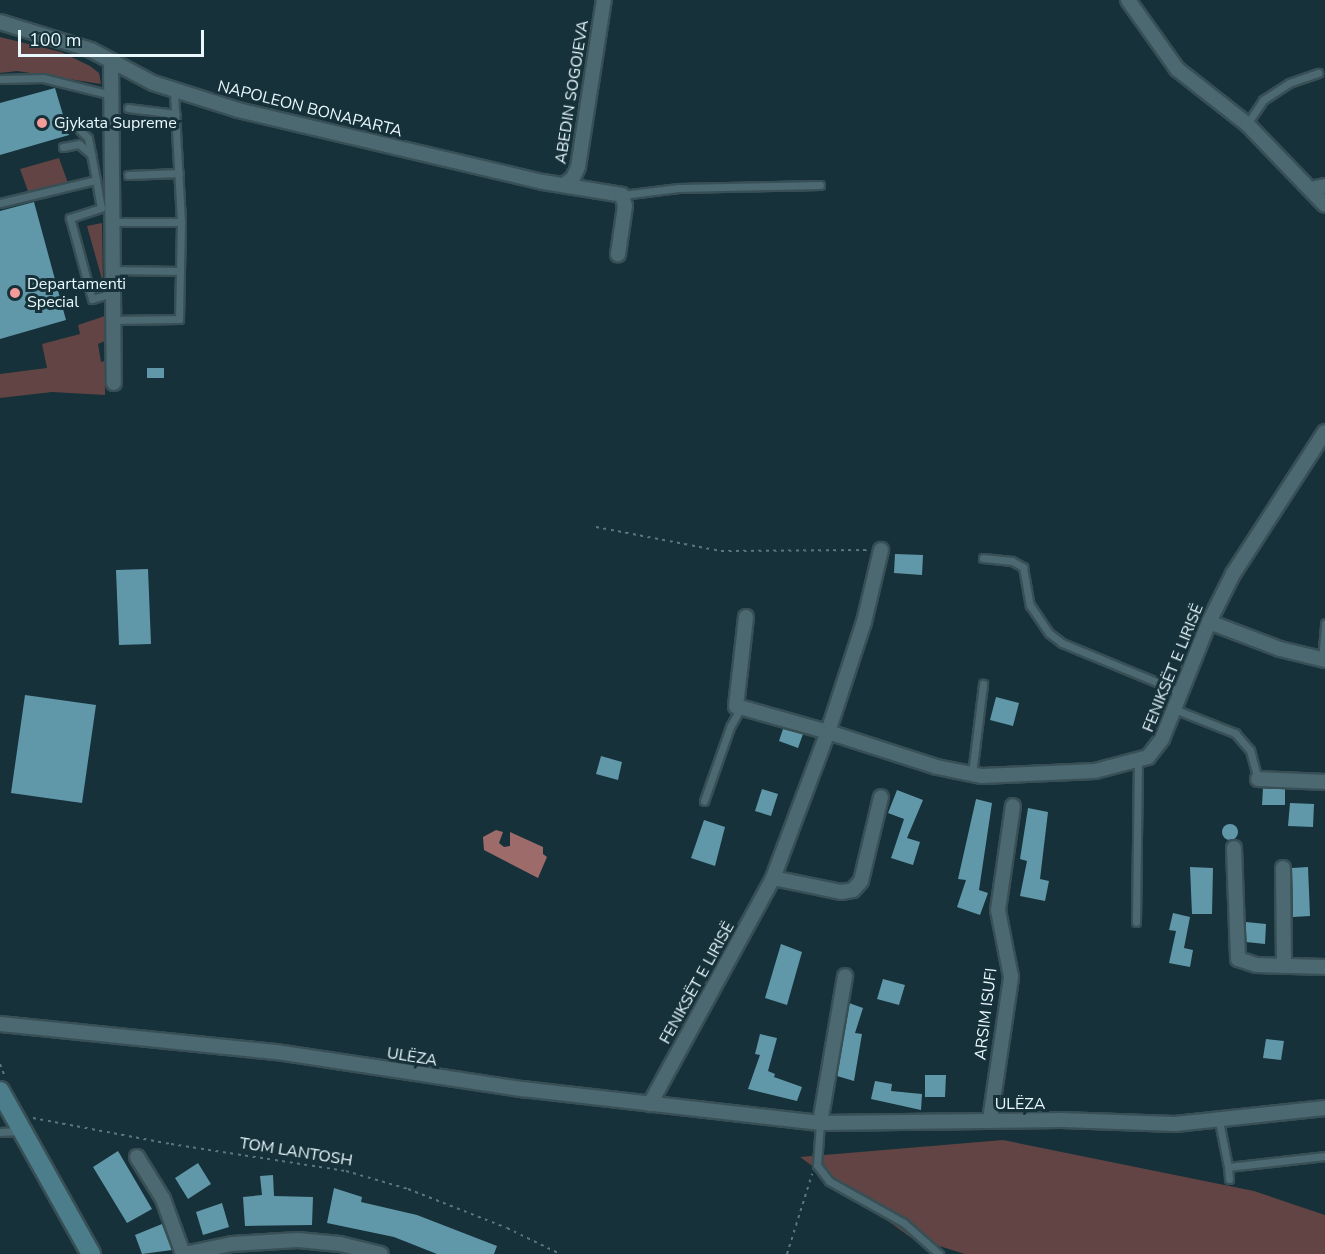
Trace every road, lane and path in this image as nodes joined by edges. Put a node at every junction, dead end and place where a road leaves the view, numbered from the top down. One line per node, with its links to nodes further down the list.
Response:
1 (604, 0): 18 (street, ABEDIN SOGOJEVA)
2 (1128, 0): 11 (street)
3 (0, 22): 4 (street, NAPOLEON BONAPARTA)
4 (111, 61): 7 (street, NAPOLEON BONAPARTA); 8 (street)
5 (1318, 73): 11 (lane)
6 (0, 79): 8 (lane)
7 (174, 91): 10 (lane); 18 (street, NAPOLEON BONAPARTA)
8 (111, 95): 25 (street)
9 (128, 108): 10 (lane)
10 (176, 114): 15 (lane)
11 (1247, 124): 21 (street)
12 (80, 130): 14 (lane)
13 (63, 147): 14 (lane)
14 (93, 159): 17 (lane)
15 (179, 173): 16 (lane); 26 (lane)
16 (128, 175)
17 (96, 180): 23 (lane); 30 (lane)
18 (564, 185): 22 (street, NAPOLEON BONAPARTA)
19 (820, 185): 22 (lane, NAPOLEON BONAPARTA)
20 (1325, 186): 21 (street)
21 (1310, 189): 24 (street)
22 (622, 195): 27 (street)
23 (0, 203)
24 (1325, 205)
25 (113, 222): 26 (lane); 28 (street)
26 (181, 222): 29 (lane)
27 (618, 254)
28 (113, 270): 29 (lane); 30 (street)
29 (180, 271): 31 (lane)
30 (113, 293): 31 (street)
31 (113, 320): 32 (street)
32 (114, 383)
33 (1325, 432): 38 (street, FENIKSËT E LIRISË)
34 (596, 527): 35 (path)
35 (881, 550): 45 (street, FENIKSËT E LIRISË)
36 (983, 558): 42 (lane)
37 (746, 617): 43 (street)
38 (1209, 622): 40 (street); 42 (street, FENIKSËT E LIRISË)
39 (1325, 623): 40 (lane)
40 (1324, 660)
41 (983, 684): 47 (lane)
42 (1180, 692): 44 (street, FENIKSËT E LIRISË)
43 (740, 709): 45 (street); 51 (lane)
44 (1174, 709): 46 (street, FENIKSËT E LIRISË); 48 (lane)
45 (828, 732): 47 (street); 55 (street, FENIKSËT E LIRISË)
46 (1138, 762): 47 (street); 56 (lane)
47 (972, 774)
48 (1258, 778): 49 (street)
49 (1325, 782)
50 (881, 797): 55 (street)
51 (704, 801)
52 (1013, 806): 64 (street, ARSIM ISUFI)
53 (1234, 848): 57 (street)
54 (1283, 868): 57 (street)
55 (773, 879): 62 (street, FENIKSËT E LIRISË)
56 (1136, 922)
57 (1284, 966): 58 (street)
58 (1325, 967)
59 (845, 976): 66 (street)
60 (0, 1024): 62 (street, ULËZA)
61 (0, 1091): 67 (street)
62 (650, 1104): 66 (street, ULËZA)
63 (1325, 1108): 65 (street, ULËZA)
64 (990, 1120): 65 (street, ULËZA); 66 (street, ULËZA)
65 (1219, 1121): 72 (lane)
66 (820, 1123): 69 (lane)
67 (18, 1126): 68 (lane); 75 (street); 79 (path, TOM LANTOSH)
68 (0, 1132)
69 (815, 1154): 80 (path); 81 (lane)
70 (1325, 1156): 72 (lane)
71 (137, 1157): 76 (street)
72 (1228, 1167): 73 (lane)
73 (1229, 1179)
74 (262, 1247): 76 (street); 77 (street); 78 (street)
75 (91, 1254)
76 (184, 1254)
77 (224, 1254)
78 (381, 1254)
79 (560, 1254)
80 (788, 1254)
81 (939, 1254)

